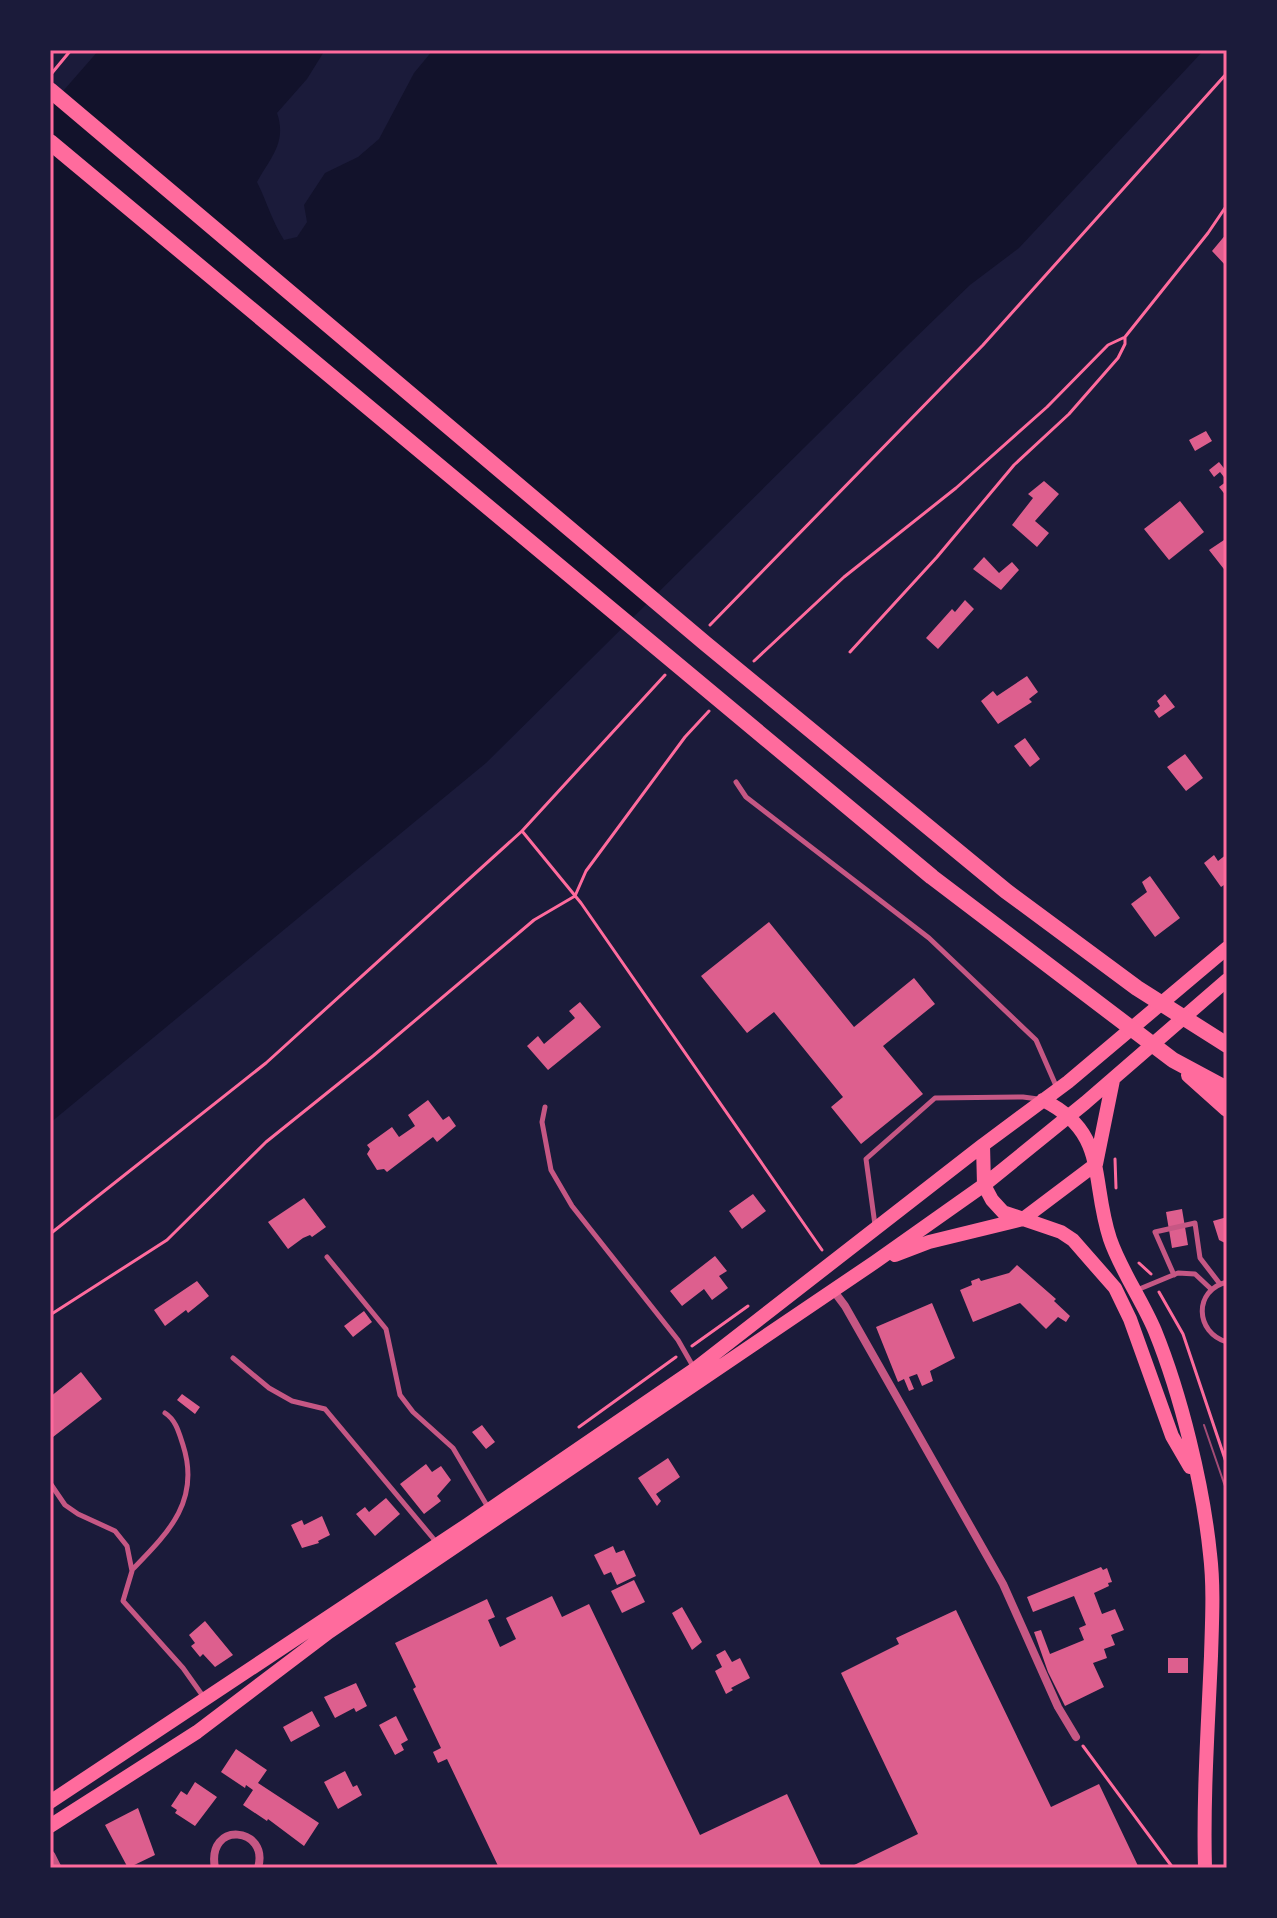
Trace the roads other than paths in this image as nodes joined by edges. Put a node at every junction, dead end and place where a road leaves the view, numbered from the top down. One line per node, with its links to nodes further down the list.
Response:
1 (50, 90): 6 (highway)
2 (50, 142): 7 (highway)
3 (736, 782): 9 (lane)
4 (1227, 948): 9 (main road)
5 (1227, 980): 8 (main road)
6 (1227, 1045)
7 (1173, 1060): 10 (highway); 13 (highway)
8 (1114, 1079): 14 (main road); 16 (main road)
9 (1058, 1089): 11 (main road)
10 (1227, 1089)
11 (1043, 1100): 14 (main road); 15 (main road); 19 (lane)
12 (545, 1107): 29 (lane)
13 (1227, 1109)
14 (1069, 1116): 16 (main road); 17 (main road)
15 (983, 1145): 17 (main road); 19 (main road)
16 (1096, 1164): 18 (main road); 26 (main road)
17 (984, 1185): 18 (main road); 21 (main road)
18 (1023, 1219): 21 (main road); 31 (main road)
19 (876, 1230): 29 (main road)
20 (327, 1257): 33 (lane)
21 (875, 1262): 25 (main road)
22 (1174, 1275): 23 (lane); 24 (lane); 26 (lane)
23 (1223, 1283): 24 (lane)
24 (1211, 1289): 27 (lane)
25 (833, 1290): 37 (street); 39 (main road)
26 (1135, 1291): 31 (main road)
27 (1227, 1342)
28 (233, 1358): 34 (lane)
29 (695, 1369): 33 (main road)
30 (165, 1413): 35 (lane)
31 (1196, 1478): 44 (main road)
32 (50, 1483): 35 (lane)
33 (490, 1510): 34 (main road)
34 (438, 1544): 36 (main road)
35 (132, 1571): 36 (lane)
36 (205, 1700): 38 (main road)
37 (1076, 1737)
38 (50, 1802)
39 (55, 1823)
40 (50, 1856): 41 (street)
41 (56, 1868)
42 (215, 1868): 43 (street)
43 (258, 1868)
44 (1205, 1868)

